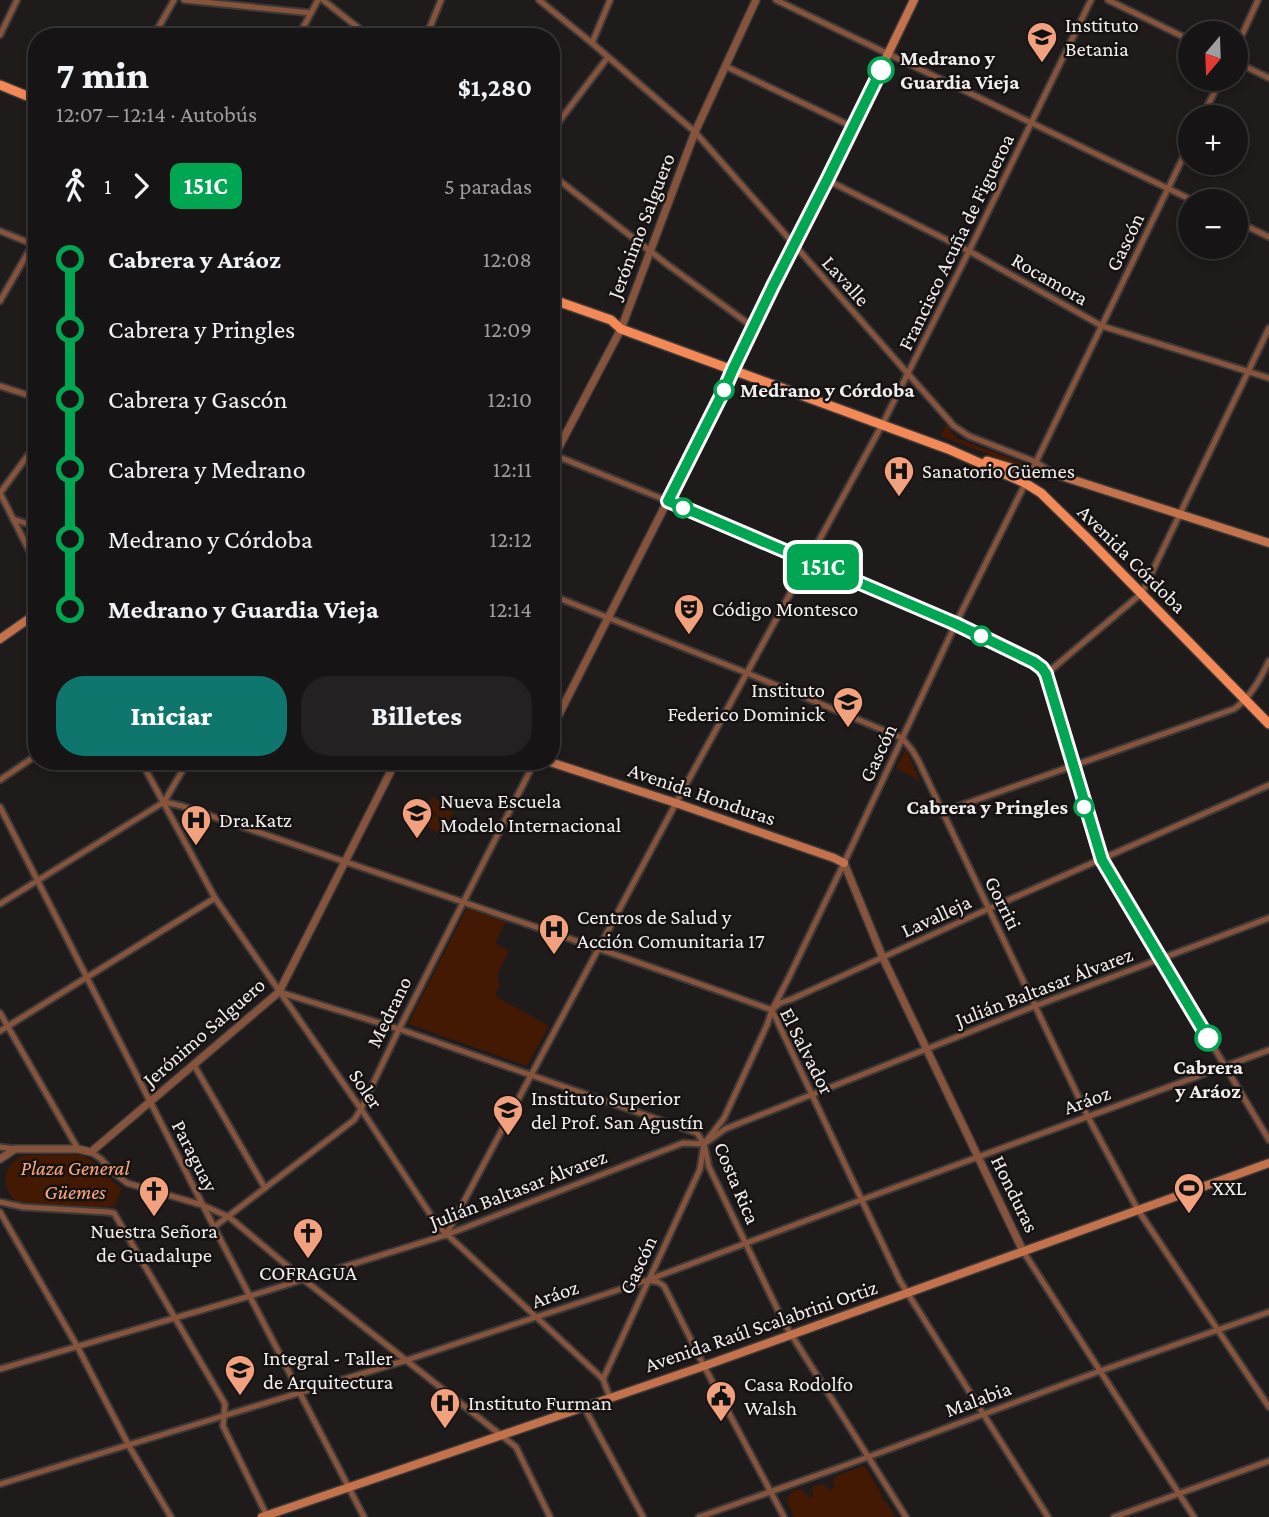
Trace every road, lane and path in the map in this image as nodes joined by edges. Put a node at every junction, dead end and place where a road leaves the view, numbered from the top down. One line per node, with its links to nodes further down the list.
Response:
1 (17, 0): 21 (street)
2 (174, 0): 17 (street)
3 (184, 0): 15 (street)
4 (318, 0): 15 (street)
5 (323, 0): 19 (street)
6 (440, 0): 20 (street)
7 (539, 0): 23 (street, Lavalle)
8 (610, 0): 23 (street)
9 (756, 0): 26 (street, Jerónimo Salguero)
10 (776, 0): 24 (street)
11 (914, 0): 24 (main road)
12 (1091, 0): 32 (street, Francisco Acuña de Figueroa)
13 (1108, 0): 22 (street)
14 (1258, 0): 16 (street)
15 (311, 13): 18 (street)
16 (1248, 22)
17 (158, 28)
18 (303, 28)
19 (359, 28)
20 (429, 28)
21 (0, 34)
22 (1178, 34)
23 (592, 43): 25 (street, Lavalle)
24 (888, 53): 32 (street); 33 (main road)
25 (608, 57): 31 (street); 34 (street, Lavalle)
26 (725, 66): 33 (street); 34 (street, Jerónimo Salguero)
27 (1248, 68): 28 (street)
28 (1269, 78)
29 (0, 85): 30 (main road)
30 (28, 96)
31 (560, 120)
32 (1031, 122): 38 (street); 46 (street, Francisco Acuña de Figueroa)
33 (853, 127): 36 (main road)
34 (695, 132): 44 (street, Lavalle); 45 (street, Jerónimo Salguero)
35 (1178, 168): 38 (street, Gascón)
36 (827, 180): 44 (main road); 46 (street, Rocamora)
37 (560, 181): 45 (street)
38 (1168, 189): 39 (street); 50 (street, Gascón)
39 (1178, 194)
40 (1248, 227): 42 (street)
41 (0, 231): 43 (street)
42 (1269, 237)
43 (28, 242)
44 (793, 245): 51 (main road); 56 (street, Lavalle)
45 (650, 251): 51 (street); 53 (street, Jerónimo Salguero)
46 (969, 251): 50 (street, Rocamora); 56 (street, Francisco Acuña de Figueroa)
47 (28, 256): 48 (street)
48 (0, 300)
49 (560, 302): 53 (main road, Avenida Córdoba)
50 (1102, 326): 55 (street, Rocamora); 65 (street, Gascón)
51 (753, 327): 54 (main road)
52 (1269, 328): 55 (street)
53 (621, 329): 54 (main road, Avenida Córdoba); 61 (street, Jerónimo Salguero)
54 (733, 369): 60 (main road, Avenida Córdoba); 70 (street)
55 (1248, 372): 57 (street, Rocamora); 71 (street)
56 (908, 374): 60 (street, Francisco Acuña de Figueroa); 65 (street, Lavalle)
57 (1269, 378)
58 (0, 386): 59 (street)
59 (28, 395)
60 (882, 425): 62 (main road, Avenida Córdoba); 76 (street, Francisco Acuña de Figueroa)
61 (560, 442)
62 (948, 449): 66 (main road, Avenida Córdoba); 68 (main road, Avenida Córdoba)
63 (28, 455): 69 (street)
64 (560, 460): 70 (street)
65 (1036, 462): 66 (street, Gascón); 67 (street, Lavalle)
66 (1031, 472): 67 (main road); 68 (street, Gascón)
67 (1052, 473): 71 (main road)
68 (1025, 483): 77 (main road, Avenida Córdoba); 81 (street, Gascón)
69 (0, 493): 72 (street)
70 (668, 501): 76 (street); 79 (street)
71 (1181, 514): 74 (main road); 77 (street)
72 (13, 520): 73 (street); 75 (street)
73 (28, 524)
74 (1269, 543)
75 (28, 549)
76 (808, 561): 81 (street); 84 (street, Francisco Acuña de Figueroa)
77 (1142, 593): 85 (street); 86 (main road, Avenida Córdoba)
78 (560, 599): 79 (street)
79 (609, 618): 84 (street); 87 (street)
80 (28, 619): 82 (main road)
81 (956, 624): 85 (street); 89 (street, Gascón)
82 (0, 639)
83 (1269, 661): 86 (street)
84 (747, 673): 89 (street); 100 (street, Francisco Acuña de Figueroa)
85 (1046, 674): 92 (street)
86 (1246, 699): 88 (main road, Avenida Córdoba); 92 (street)
87 (560, 713)
88 (1269, 724)
89 (902, 738): 102 (street, Gorriti); 105 (street, Gascón)
90 (28, 761): 97 (street)
91 (560, 765): 100 (main road, Avenida Honduras)
92 (1072, 765): 102 (street); 103 (street)
93 (146, 770): 99 (street, Soler)
94 (183, 770): 99 (street)
95 (391, 770): 104 (street, Jerónimo Salguero)
96 (531, 770): 108 (street, Medrano)
97 (0, 780)
98 (1269, 785): 103 (street, Lavalleja)
99 (164, 802): 104 (street, El Salvador); 106 (street); 107 (street, Soler)
100 (676, 803): 105 (main road, Avenida Honduras); 112 (street, Francisco Acuña de Figueroa)
101 (0, 807): 106 (street, Paraguay)
102 (942, 812): 110 (street, Gorriti)
103 (1102, 860): 110 (street, Lavalleja); 114 (street)
104 (345, 862): 108 (street, El Salvador); 116 (street, Jerónimo Salguero)
105 (844, 863): 113 (street, Honduras); 118 (street, Gascón)
106 (37, 881): 109 (street); 115 (street, Paraguay)
107 (215, 898): 115 (street); 116 (street, Soler)
108 (464, 901): 112 (street, El Salvador); 121 (street, Medrano)
109 (0, 904)
110 (988, 909): 113 (street, Lavalleja); 117 (street, Gorriti)
111 (1269, 918): 114 (street, Julián Baltasar Álvarez)
112 (600, 948): 118 (street, El Salvador); 127 (street, Francisco Acuña de Figueroa)
113 (883, 958): 118 (street, Lavalleja); 123 (street, Honduras)
114 (1160, 959): 117 (street, Julián Baltasar Álvarez); 126 (street)
115 (87, 976): 120 (street); 129 (street, Paraguay)
116 (279, 992): 121 (street, Costa Rica); 125 (street, Jerónimo Salguero); 130 (street, Soler)
117 (1035, 1006): 123 (street, Julián Baltasar Álvarez); 131 (street, Gorriti)
118 (772, 1010): 128 (street, El Salvador); 133 (street, Gascón)
119 (0, 1013): 120 (street)
120 (7, 1026): 122 (street); 136 (street)
121 (399, 1029): 127 (street, Costa Rica); 130 (street, Medrano)
122 (0, 1031)
123 (926, 1049): 128 (street, Julián Baltasar Álvarez); 138 (street, Honduras)
124 (1269, 1050): 126 (street, Aráoz)
125 (194, 1065): 129 (street, Jerónimo Salguero); 141 (street)
126 (1224, 1067): 131 (street, Aráoz); 132 (street)
127 (531, 1075): 133 (street, Costa Rica); 149 (street, Francisco Acuña de Figueroa)
128 (812, 1095): 133 (street, Julián Baltasar Álvarez); 142 (street, El Salvador)
129 (150, 1101): 137 (street, Jerónimo Salguero); 144 (street, Paraguay)
130 (361, 1110): 141 (street, Medrano); 149 (street, Soler)
131 (1088, 1117): 138 (street, Aráoz); 145 (street, Gorriti)
132 (1269, 1140)
133 (704, 1144): 149 (street, Julián Baltasar Álvarez); 150 (street, Costa Rica); 153 (street, Gascón)
134 (0, 1147): 135 (street)
135 (15, 1149): 136 (street); 139 (street)
136 (78, 1149): 137 (street)
137 (91, 1152): 144 (street)
138 (978, 1158): 142 (street, Aráoz); 151 (street, Honduras)
139 (0, 1159)
140 (1269, 1163): 145 (main road, Avenida Raúl Scalabrini Ortiz)
141 (265, 1188): 147 (street, Medrano)
142 (861, 1200): 150 (street, Aráoz); 154 (street, El Salvador)
143 (0, 1202): 157 (street)
144 (202, 1205): 147 (street); 148 (street, Paraguay)
145 (1138, 1210): 151 (main road, Avenida Raúl Scalabrini Ortiz); 159 (street, Gorriti)
146 (0, 1212): 161 (street)
147 (229, 1217): 148 (street, Medrano); 152 (street)
148 (214, 1227): 155 (street, Paraguay)
149 (446, 1235): 152 (street, Julián Baltasar Álvarez); 158 (street, Soler)
150 (746, 1243): 153 (street, Aráoz); 160 (street, Costa Rica)
151 (1023, 1251): 154 (main road, Avenida Raúl Scalabrini Ortiz); 165 (street, Honduras)
152 (303, 1279): 155 (street, Julián Baltasar Álvarez); 162 (street)
153 (648, 1280): 158 (street, Aráoz); 163 (street); 166 (street, Gascón)
154 (908, 1293): 160 (main road, Avenida Raúl Scalabrini Ortiz); 171 (street, El Salvador)
155 (250, 1296): 157 (street, Julián Baltasar Álvarez); 167 (street, Paraguay)
156 (1269, 1312): 159 (street, Malabia)
157 (175, 1317): 161 (street, Julián Baltasar Álvarez); 172 (street)
158 (537, 1317): 162 (street, Aráoz); 166 (street, Soler)
159 (1218, 1331): 165 (street, Malabia); 170 (street, Gorriti)
160 (791, 1334): 163 (main road, Avenida Raúl Scalabrini Ortiz); 175 (street, Costa Rica)
161 (78, 1346): 164 (street, Julián Baltasar Álvarez); 174 (street)
162 (407, 1360): 167 (street, Aráoz); 173 (street)
163 (704, 1366): 168 (main road, Avenida Raúl Scalabrini Ortiz); 179 (street)
164 (0, 1369)
165 (1100, 1371): 171 (street, Malabia); 180 (street, Honduras)
166 (603, 1379): 168 (street, Soler)
167 (299, 1392): 172 (street, Aráoz); 178 (street, Paraguay)
168 (610, 1398): 169 (main road, Avenida Raúl Scalabrini Ortiz)
169 (584, 1407): 173 (main road, Avenida Raúl Scalabrini Ortiz); 185 (street)
170 (1269, 1407)
171 (984, 1415): 175 (street, Malabia); 189 (street, El Salvador)
172 (224, 1416): 174 (street, Aráoz); 181 (street)
173 (501, 1436): 178 (main road, Avenida Raúl Scalabrini Ortiz); 184 (street)
174 (129, 1446): 177 (street, Aráoz); 182 (street)
175 (869, 1456): 179 (street, Malabia); 188 (street, Costa Rica)
176 (1269, 1461): 180 (street)
177 (0, 1484)
178 (348, 1488): 181 (main road, Avenida Raúl Scalabrini Ortiz); 183 (street, Paraguay)
179 (771, 1491): 186 (street, Malabia); 187 (street)
180 (1179, 1494): 190 (street); 191 (street, Honduras)
181 (265, 1516)
182 (171, 1517)
183 (364, 1517)
184 (550, 1517)
185 (643, 1517)
186 (699, 1517)
187 (784, 1517)
188 (906, 1517)
189 (1048, 1517)
190 (1114, 1517)
191 (1194, 1517)

